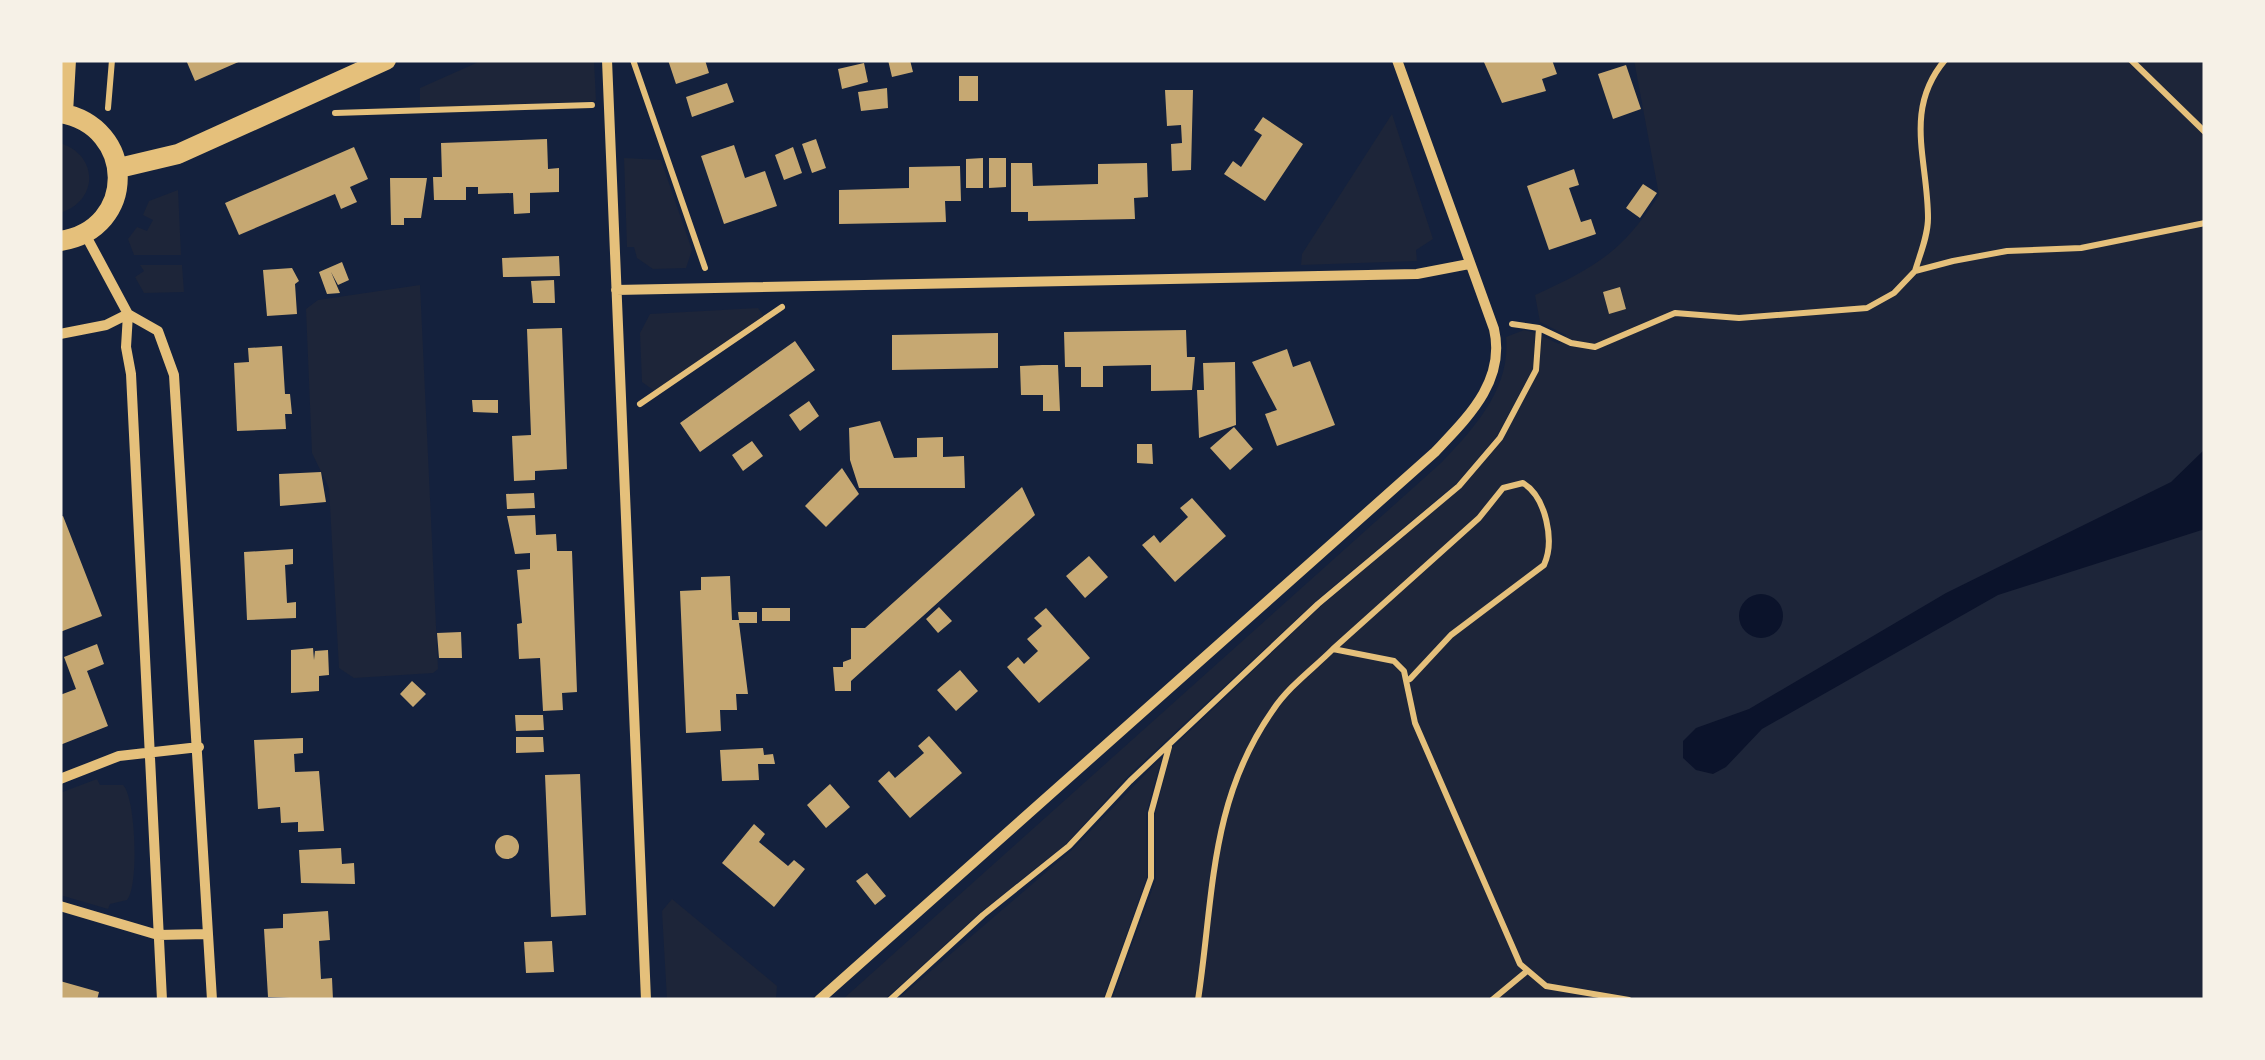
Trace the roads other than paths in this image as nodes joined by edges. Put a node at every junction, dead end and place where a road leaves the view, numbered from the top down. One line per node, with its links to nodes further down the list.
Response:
1 (66, 60): 5 (main road)
2 (386, 60): 6 (main road)
3 (607, 60): 10 (street)
4 (1397, 60): 9 (street)
5 (61, 113): 6 (main road)
6 (119, 168): 7 (main road)
7 (84, 234): 8 (main road); 11 (street)
8 (60, 241)
9 (1469, 264): 10 (street); 22 (street)
10 (616, 290): 21 (street)
11 (128, 314): 12 (street); 13 (street); 14 (street)
12 (60, 334)
13 (200, 747): 14 (street); 18 (street)
14 (148, 751): 15 (street); 17 (street)
15 (60, 779)
16 (60, 906): 17 (street)
17 (158, 934): 18 (street); 19 (street)
18 (208, 934): 20 (street)
19 (162, 1000)
20 (212, 1000)
21 (646, 1000)
22 (820, 1000)

